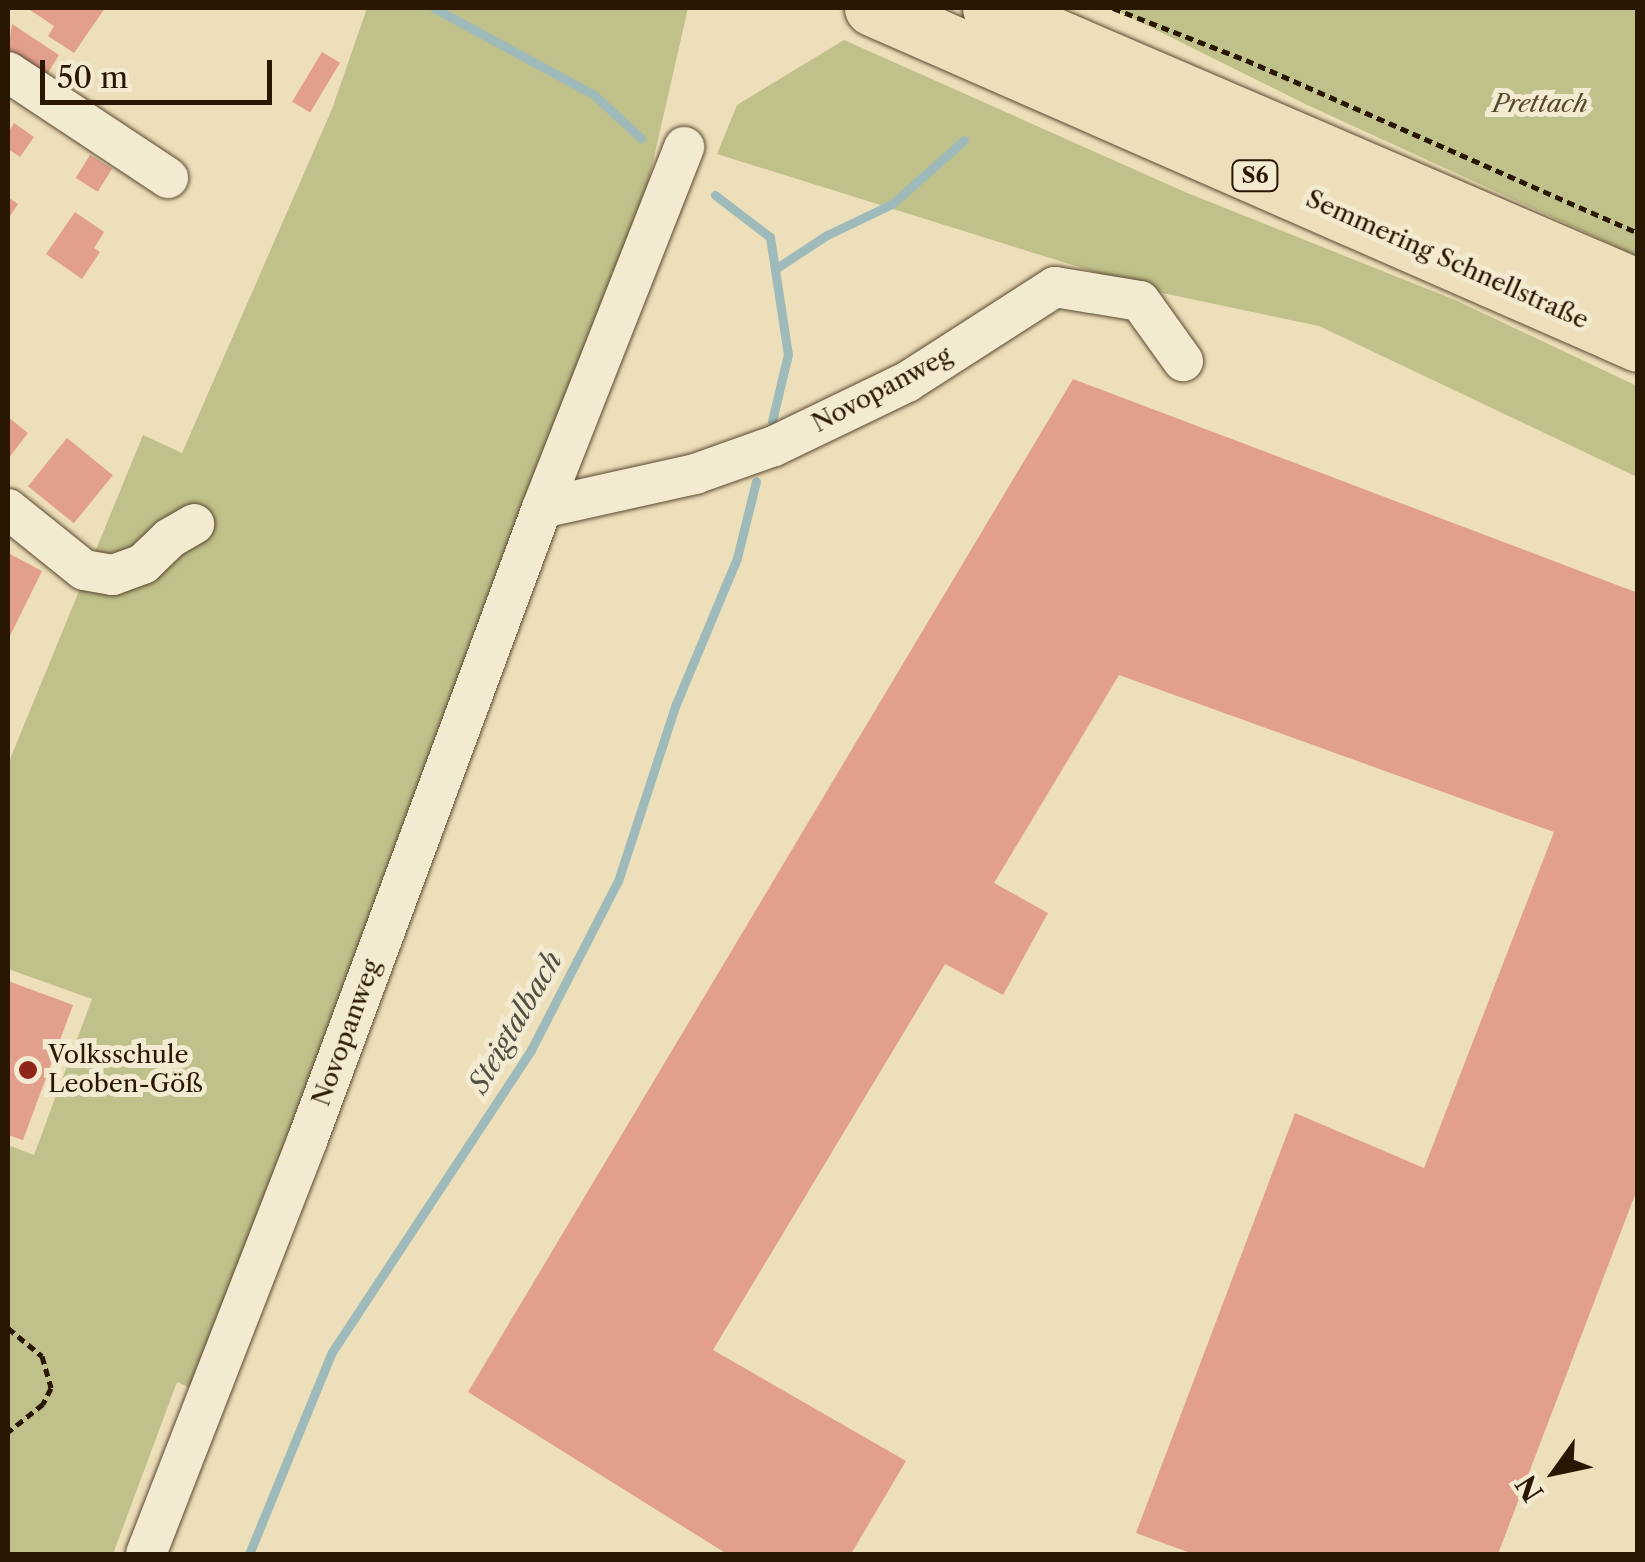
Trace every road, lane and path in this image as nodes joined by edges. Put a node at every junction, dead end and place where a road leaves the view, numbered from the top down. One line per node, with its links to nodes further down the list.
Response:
1 (872, 8): 9 (highway, Semmering Schnellstraße / S6)
2 (990, 8): 8 (highway, Semmering Schnellstraße / S6)
3 (1113, 8): 7 (path)
4 (8, 72): 6 (street)
5 (684, 147): 11 (street, Novopanweg)
6 (168, 178)
7 (1638, 233)
8 (1638, 287)
9 (1638, 344)
10 (1183, 361): 11 (street, Novopanweg)
11 (542, 508): 16 (street, Novopanweg)
12 (8, 510): 13 (street)
13 (194, 524)
14 (8, 1328): 15 (path)
15 (8, 1432)
16 (146, 1554)

